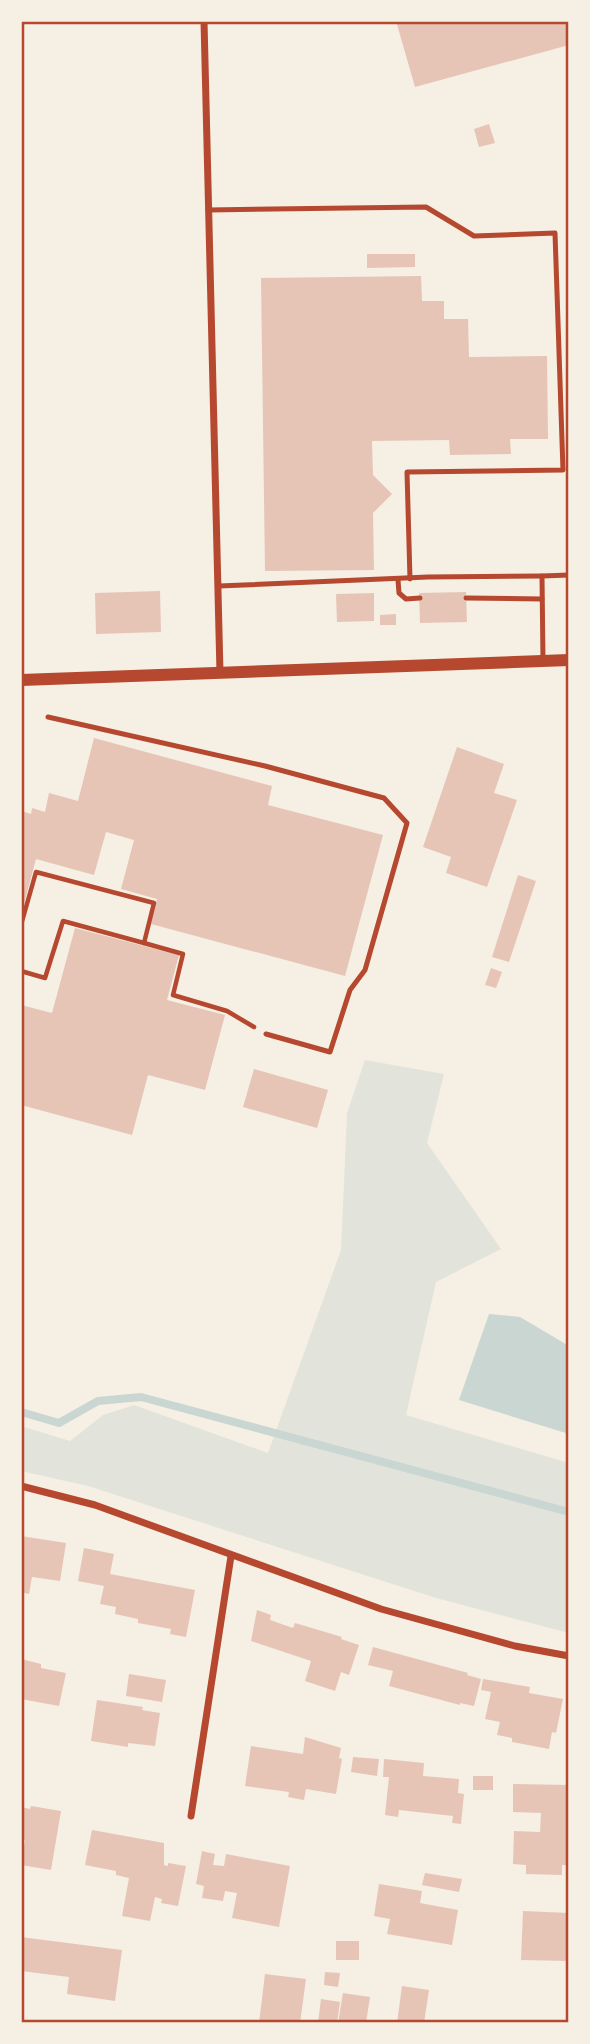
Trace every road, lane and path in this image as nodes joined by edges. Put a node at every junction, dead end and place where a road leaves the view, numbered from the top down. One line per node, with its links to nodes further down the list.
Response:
1 (204, 21): 2 (street)
2 (208, 210): 5 (lane); 7 (street)
3 (569, 575): 4 (lane)
4 (542, 576): 5 (lane); 10 (lane)
5 (410, 579): 6 (lane)
6 (398, 580): 7 (lane); 8 (lane)
7 (219, 586): 13 (street)
8 (420, 598)
9 (466, 598): 10 (lane)
10 (542, 599): 12 (lane)
11 (569, 660): 12 (street)
12 (543, 662): 13 (street)
13 (220, 673): 14 (street)
14 (21, 680)
15 (48, 717): 19 (lane)
16 (21, 925): 17 (path)
17 (144, 943): 18 (path); 19 (path)
18 (21, 971)
19 (266, 1034)
20 (21, 1486): 21 (street)
21 (231, 1556): 22 (street); 23 (street)
22 (569, 1656)
23 (191, 1816)

